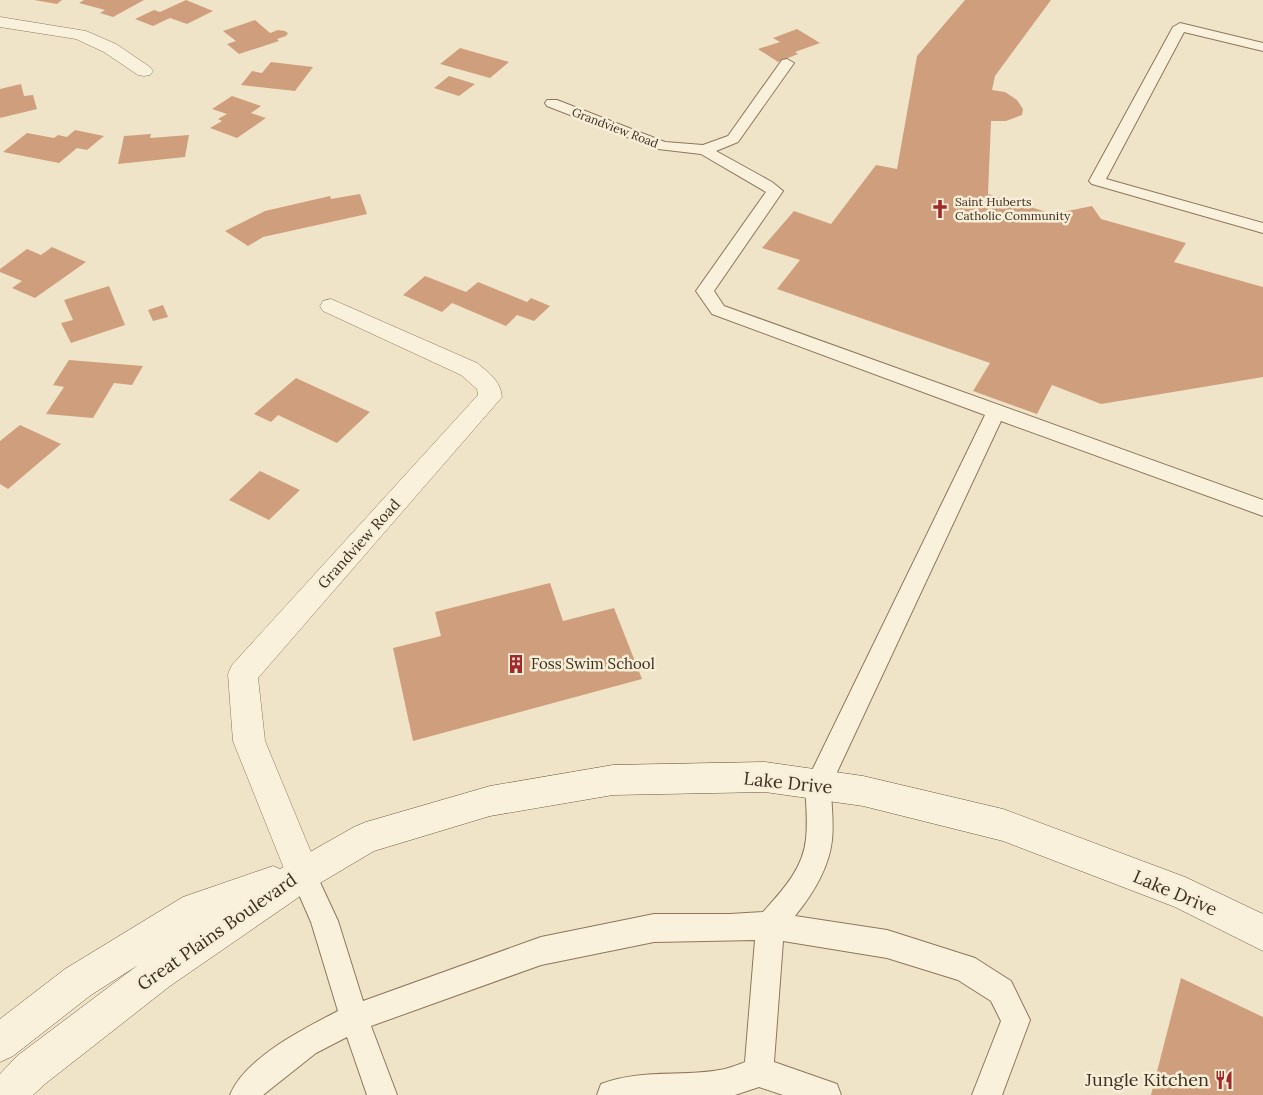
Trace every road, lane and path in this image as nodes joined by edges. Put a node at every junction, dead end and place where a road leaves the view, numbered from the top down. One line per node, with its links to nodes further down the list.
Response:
1 (0, 22): 4 (street)
2 (1263, 47): 7 (lane)
3 (787, 63): 6 (lane, Grandview Road)
4 (144, 71)
5 (552, 103): 6 (lane, Grandview Road)
6 (705, 150): 9 (lane)
7 (1263, 228)
8 (331, 306): 12 (street, Grandview Road)
9 (996, 412): 10 (lane); 11 (lane)
10 (1263, 508)
11 (818, 785): 12 (street, Lake Drive); 13 (lane); 14 (street, Lake Drive)
12 (303, 874): 15 (lane); 16 (street, Great Plains Boulevard); 18 (street, Great Plains Boulevard)
13 (770, 925): 15 (lane); 17 (lane); 23 (lane)
14 (1263, 933)
15 (354, 1018): 19 (lane); 20 (lane)
16 (0, 1043)
17 (759, 1072): 21 (lane); 22 (lane)
18 (6, 1095)
19 (245, 1095)
20 (382, 1095)
21 (612, 1095)
22 (826, 1095)
23 (987, 1095)

